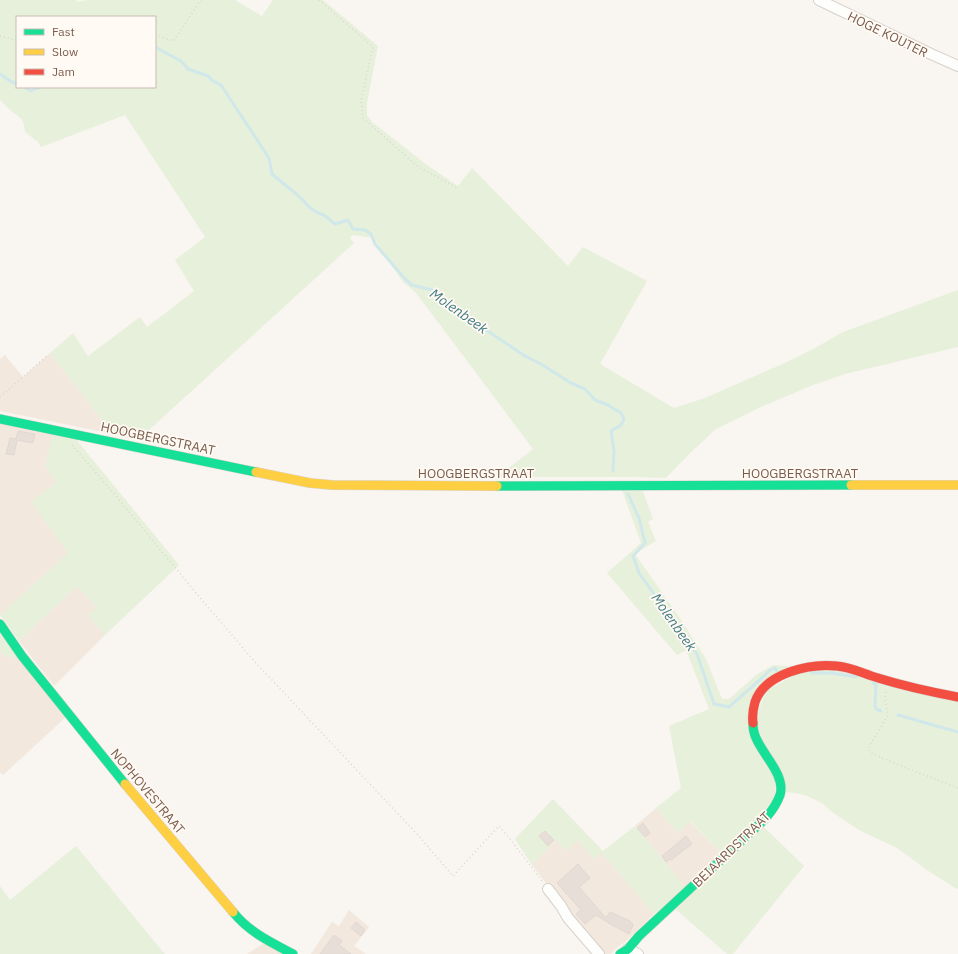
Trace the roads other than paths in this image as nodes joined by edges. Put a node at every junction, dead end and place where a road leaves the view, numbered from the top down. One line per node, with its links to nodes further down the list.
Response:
1 (818, 0): 2 (street, HOGE KOUTER)
2 (958, 66)
3 (0, 419): 4 (street, HOOGBERGSTRAAT)
4 (958, 486)
5 (0, 624): 9 (street, NOPHOVESTRAAT)
6 (958, 697): 8 (street, BEIAARDSTRAAT)
7 (548, 889): 10 (street)
8 (624, 952): 11 (street)
9 (293, 954)
10 (599, 954)
11 (638, 954)

